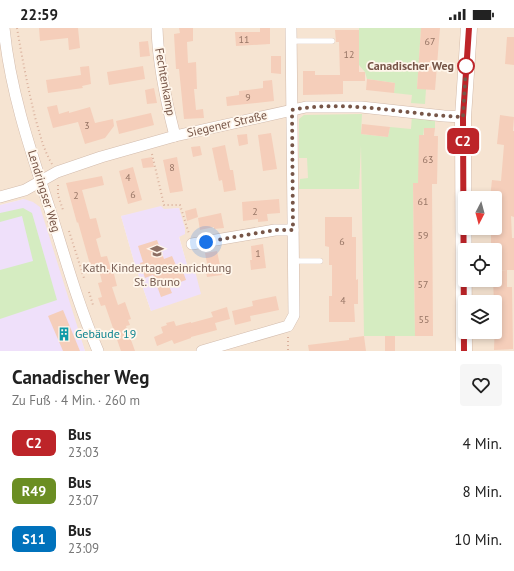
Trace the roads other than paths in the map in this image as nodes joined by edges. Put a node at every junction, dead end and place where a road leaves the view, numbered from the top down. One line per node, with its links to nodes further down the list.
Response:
1 (4, 28): 10 (street, Lendringser Weg)
2 (157, 28): 9 (street, Fechtenkamp)
3 (291, 28): 5 (street)
4 (469, 28): 8 (main road)
5 (291, 41): 6 (lane); 7 (street)
6 (332, 41)
7 (292, 110): 8 (street, Siegener Straße); 9 (street, Siegener Straße); 12 (street)
8 (463, 117): 18 (main road)
9 (175, 136): 10 (street, Siegener Straße)
10 (40, 181): 11 (street, Siegener Straße); 16 (street, Lendringser Weg)
11 (0, 197)
12 (293, 230): 13 (street); 15 (street)
13 (192, 244)
14 (320, 260): 15 (lane)
15 (293, 261): 17 (street)
16 (98, 351)
17 (202, 351)
18 (464, 351)

